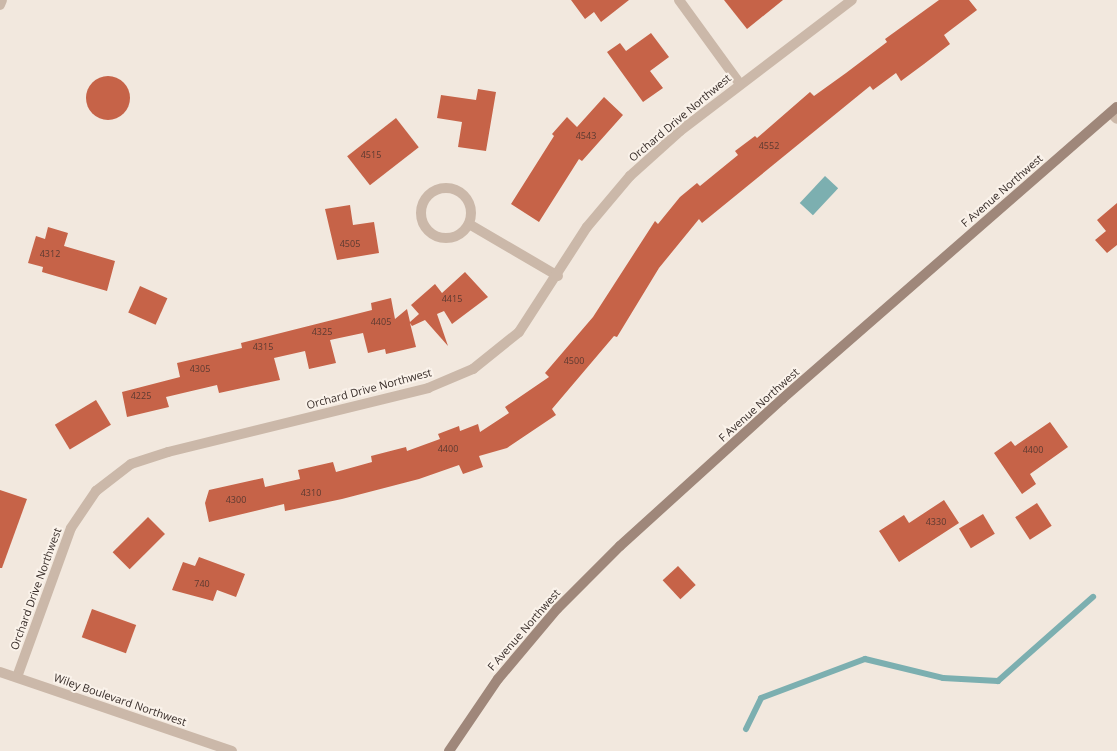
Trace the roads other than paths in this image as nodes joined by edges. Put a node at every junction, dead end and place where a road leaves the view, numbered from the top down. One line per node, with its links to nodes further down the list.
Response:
1 (2, 0): 4 (street)
2 (679, 0): 5 (street)
3 (852, 0): 5 (street, Orchard Drive Northwest)
4 (0, 5)
5 (740, 84): 8 (street, Orchard Drive Northwest)
6 (1115, 113): 12 (main road, F Avenue Northwest)
7 (469, 224): 7 (street); 8 (street)
8 (558, 276): 10 (street, Orchard Drive Northwest)
9 (0, 672): 10 (street, Wiley Boulevard Northwest)
10 (17, 677): 11 (street, Wiley Boulevard Northwest)
11 (232, 751)
12 (448, 751)

